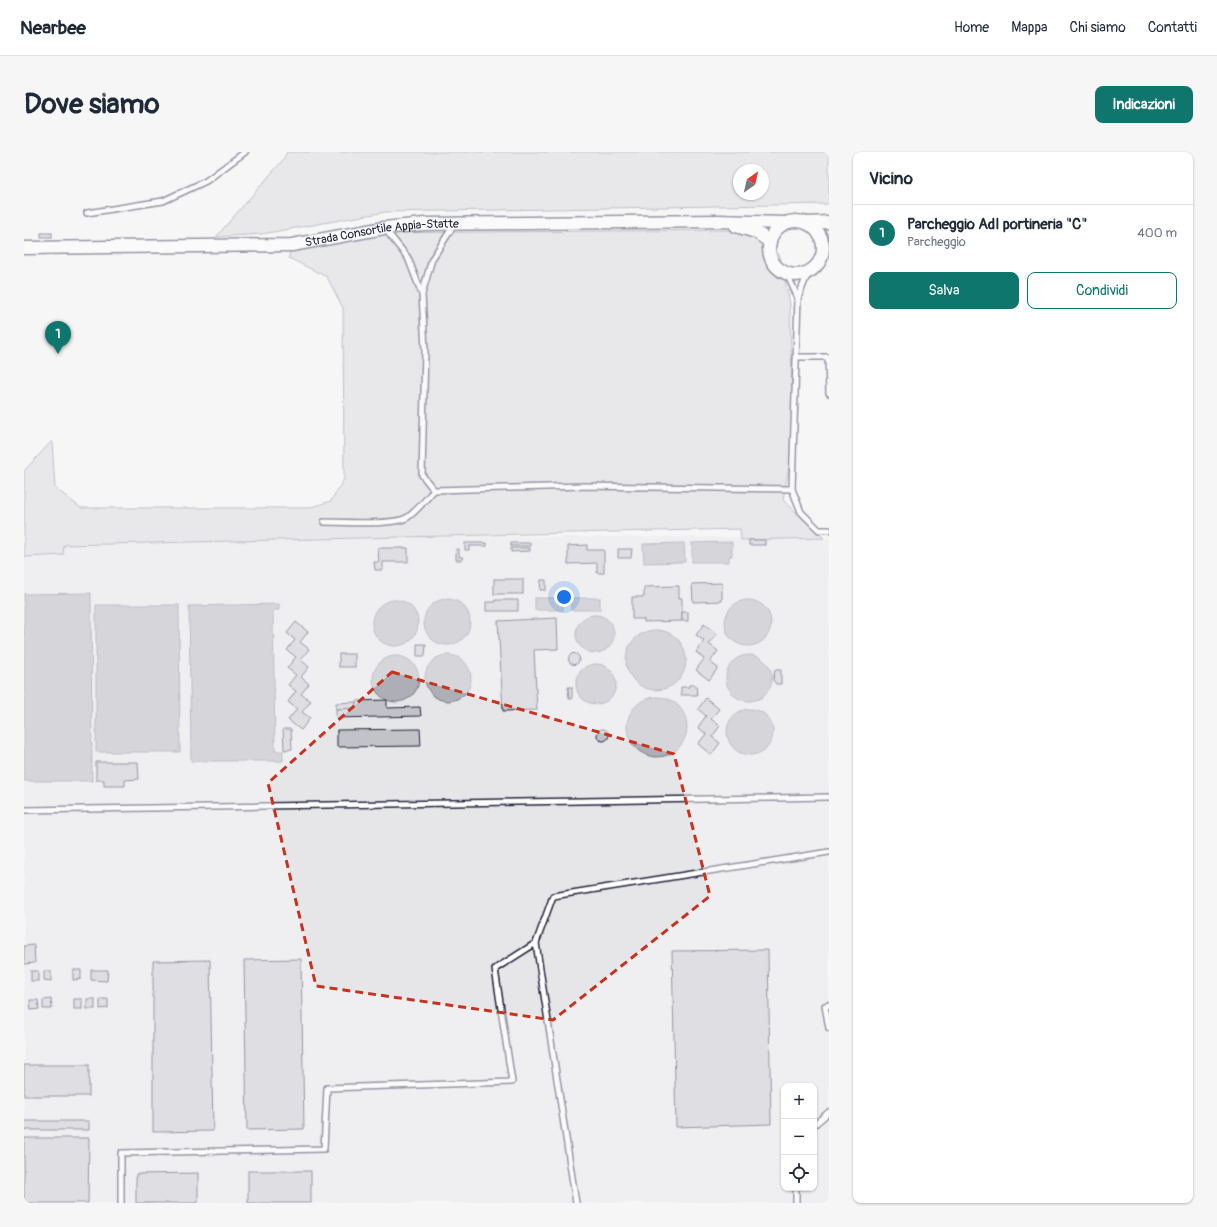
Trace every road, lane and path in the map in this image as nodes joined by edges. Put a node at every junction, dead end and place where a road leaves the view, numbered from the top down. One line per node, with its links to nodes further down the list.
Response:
1 (244, 152): 2 (lane)
2 (87, 213)
3 (718, 221): 5 (street, Strada Consortile Appia-Statte); 6 (street, Strada Consortile Appia-Statte); 9 (street, Strada Consortile Appia-Statte)
4 (829, 222): 7 (street)
5 (455, 223): 8 (street, Strada Consortile Appia-Statte); 14 (lane)
6 (786, 223): 7 (street); 9 (street)
7 (806, 223): 10 (street)
8 (384, 228): 11 (street, Strada Consortile Appia-Statte); 14 (lane)
9 (770, 242): 13 (street)
10 (826, 243): 12 (street)
11 (24, 249)
12 (808, 273): 13 (street); 15 (lane)
13 (787, 274): 15 (lane)
14 (422, 294): 20 (lane)
15 (798, 298): 16 (lane)
16 (795, 357): 17 (lane); 19 (lane)
17 (829, 357): 18 (lane)
18 (829, 393)
19 (792, 489): 20 (lane); 22 (lane)
20 (434, 490): 21 (lane)
21 (324, 522)
22 (829, 530)
23 (829, 798): 24 (lane)
24 (24, 810)
25 (829, 852): 26 (lane)
26 (536, 943): 32 (lane); 33 (lane)
27 (829, 1004): 28 (lane)
28 (829, 1028)
29 (829, 1112): 30 (lane)
30 (817, 1122)
31 (796, 1191): 34 (lane)
32 (122, 1203)
33 (576, 1203)
34 (796, 1203)

